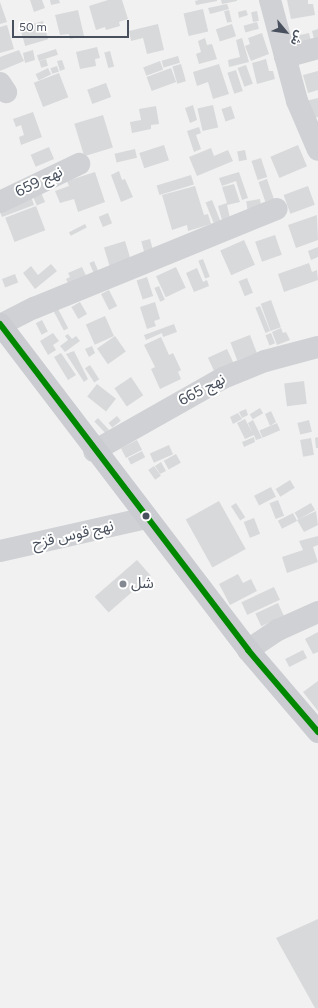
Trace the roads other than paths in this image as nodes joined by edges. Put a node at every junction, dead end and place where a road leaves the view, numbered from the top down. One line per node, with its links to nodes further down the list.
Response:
1 (270, 0): 3 (street)
2 (318, 48): 3 (street)
3 (285, 57): 4 (street)
4 (318, 150)
5 (79, 164): 6 (street, نهج 659)
6 (0, 202)
7 (277, 209): 8 (street)
8 (0, 325): 10 (main road)
9 (318, 347): 10 (street, نهج 665)
10 (94, 451): 11 (main road)
11 (146, 518): 12 (street, نهج قوس قزح); 14 (main road)
12 (0, 551)
13 (318, 612): 14 (street)
14 (248, 650): 15 (main road)
15 (318, 732)

